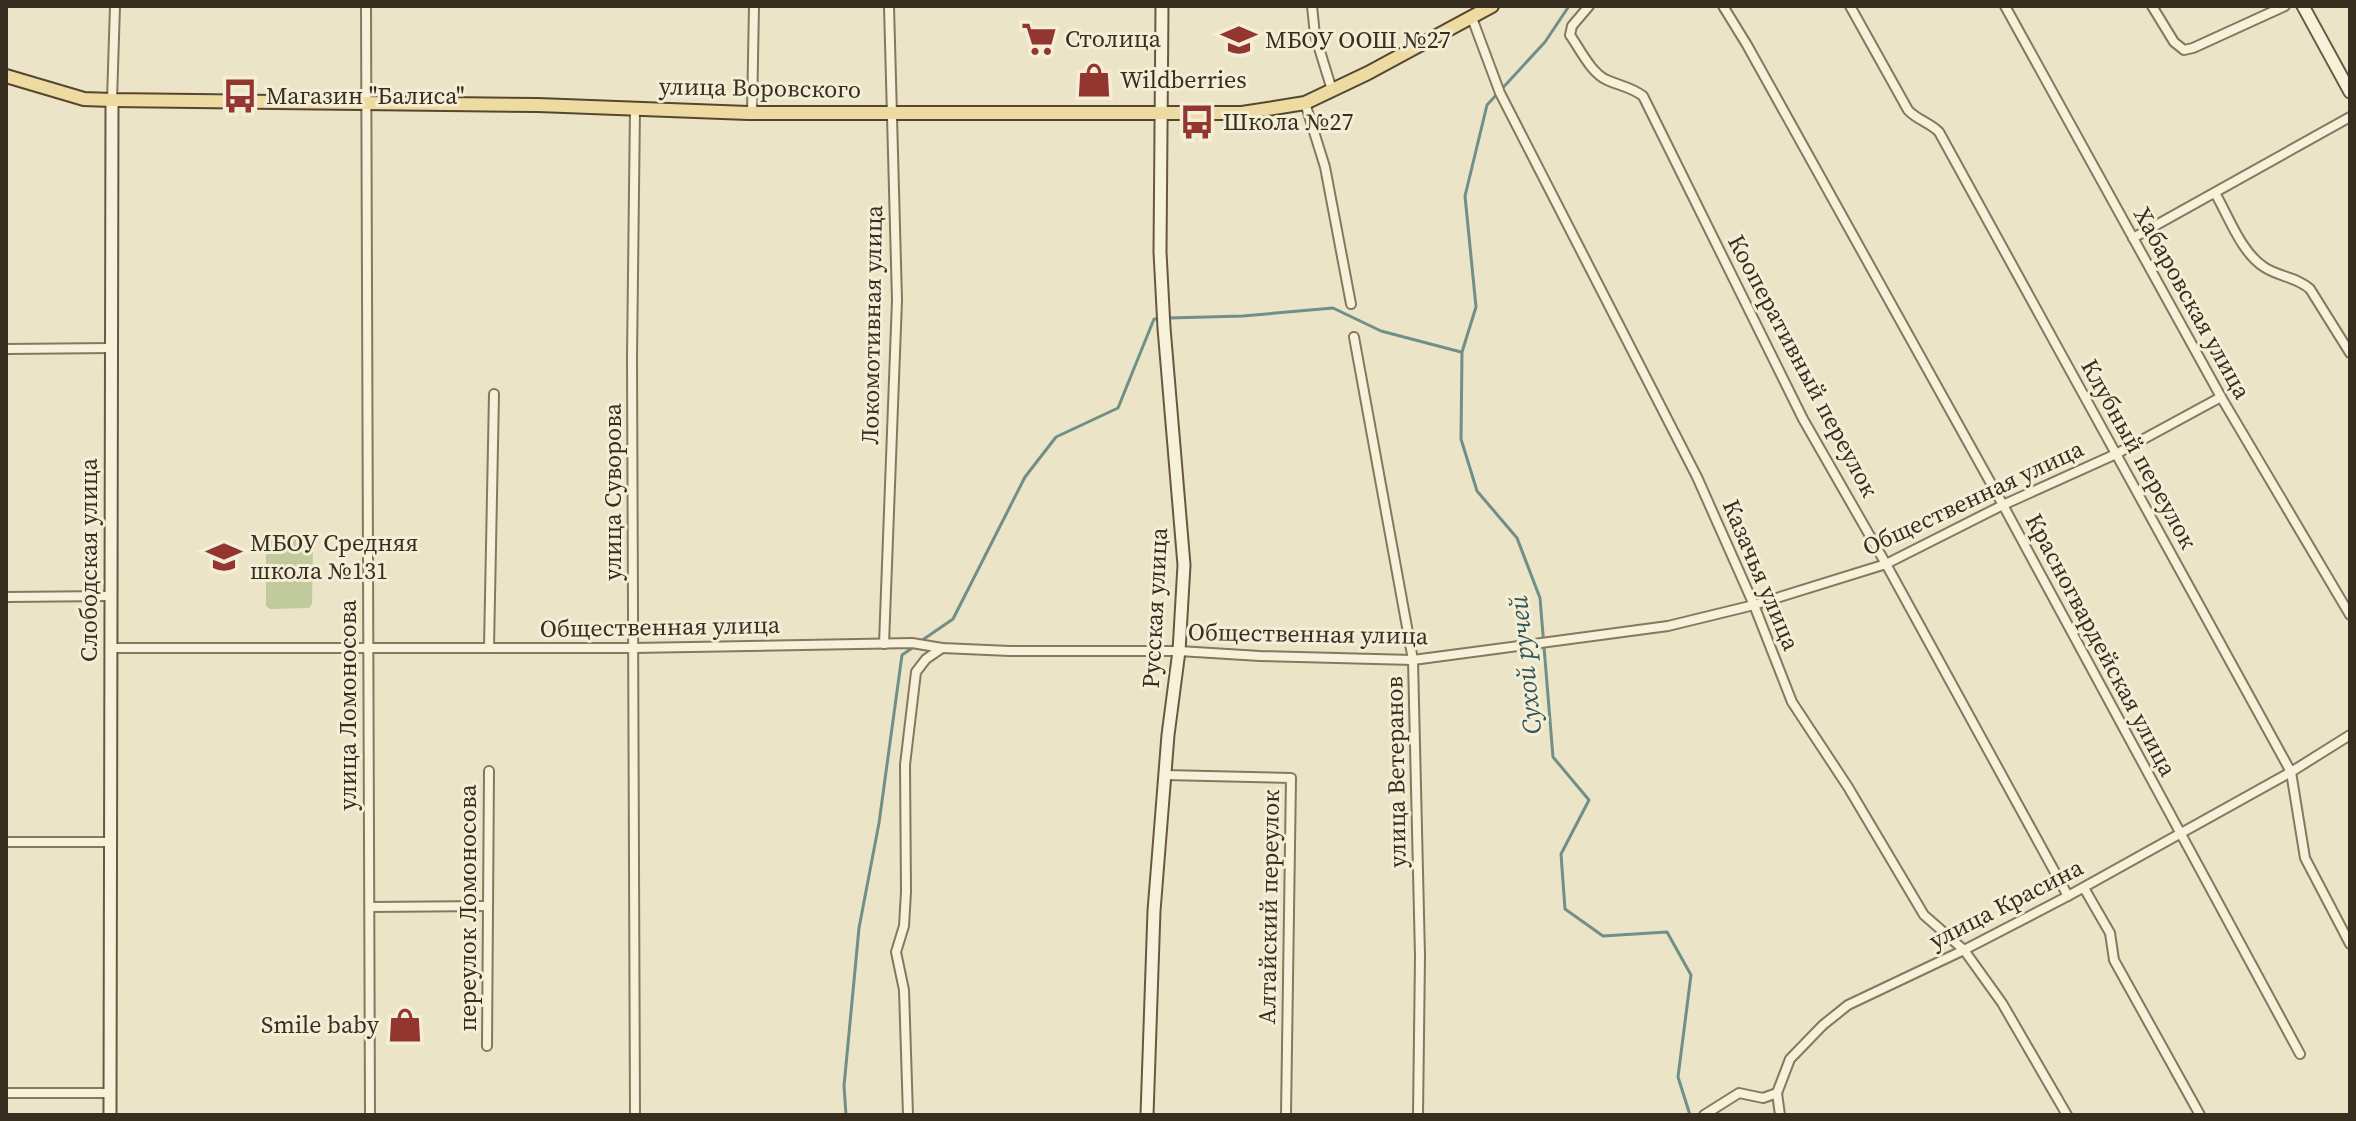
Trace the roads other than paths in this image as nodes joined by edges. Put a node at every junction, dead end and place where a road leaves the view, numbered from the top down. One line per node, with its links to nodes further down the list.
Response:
1 (115, 6): 19 (street, Слободская улица)
2 (366, 6): 20 (street, улица Ломоносова)
3 (754, 6): 24 (street)
4 (889, 6): 23 (street, Локомотивная улица)
5 (1162, 6): 25 (street, Русская улица)
6 (1312, 6): 17 (street)
7 (1492, 6): 15 (main road, улица Воровского)
8 (1589, 6): 38 (street, Кооперативный переулок)
9 (1723, 6): 37 (street, Красногвардейская улица)
10 (1850, 6): 36 (street, Клубный переулок)
11 (2005, 6): 28 (street, Хабаровская улица)
12 (2152, 6): 13 (street)
13 (2285, 6)
14 (2303, 6): 18 (street)
15 (1472, 18): 17 (main road, улица Воровского); 41 (street, Казачья улица)
16 (6, 76): 19 (main road, улица Воровского)
17 (1332, 90): 21 (main road, улица Воровского)
18 (2350, 92)
19 (112, 100): 20 (main road, улица Воровского); 31 (street, Слободская улица)
20 (367, 103): 22 (main road, улица Воровского); 45 (street, улица Ломоносова)
21 (1305, 103): 25 (main road, улица Воровского); 29 (street)
22 (635, 108): 24 (main road, улица Воровского); 47 (street, улица Суворова)
23 (892, 111): 24 (main road, улица Воровского); 25 (main road, улица Воровского); 43 (street, Локомотивная улица)
24 (752, 113)
25 (1162, 115): 49 (street, Русская улица)
26 (2350, 117): 27 (street)
27 (2215, 193): 28 (street); 33 (street)
28 (2133, 238): 35 (street, Хабаровская улица)
29 (1351, 304)
30 (1354, 337): 50 (street, улица Ветеранов)
31 (112, 348): 32 (street); 39 (street, Слободская улица)
32 (6, 349)
33 (2350, 353)
34 (494, 394): 46 (street)
35 (2221, 397): 36 (street, Общественная улица); 42 (street, Хабаровская улица)
36 (2116, 454): 37 (street, Общественная улица); 53 (street, Клубный переулок)
37 (2003, 505): 38 (street, Общественная улица); 55 (street, Красногвардейская улица)
38 (1886, 564): 41 (street, Общественная улица); 59 (street, Кооперативный переулок)
39 (110, 596): 40 (street); 44 (street, Слободская улица)
40 (6, 597)
41 (1754, 605): 50 (street, Общественная улица); 63 (street, Казачья улица)
42 (2350, 615)
43 (884, 644): 47 (street, Общественная улица); 48 (street, Общественная улица)
44 (111, 648): 45 (street, Общественная улица); 57 (street, Слободская улица)
45 (367, 648): 46 (street, Общественная улица); 61 (street, улица Ломоносова)
46 (489, 648): 47 (street, Общественная улица)
47 (633, 648): 71 (street, улица Суворова)
48 (942, 648): 49 (street, Общественная улица); 72 (street)
49 (1179, 651): 50 (street, Общественная улица); 54 (street, Русская улица)
50 (1413, 660): 75 (street, улица Ветеранов)
51 (2350, 735): 53 (street, улица Красина)
52 (489, 771): 60 (street, переулок Ломоносова)
53 (2291, 772): 55 (street, улица Красина); 62 (street, Клубный переулок)
54 (1165, 775): 73 (street, Русская улица); 74 (street, Алтайский переулок)
55 (2179, 833): 58 (street, улица Красина); 65 (street, Красногвардейская улица)
56 (6, 842): 57 (street)
57 (112, 842): 67 (street, Слободская улица)
58 (2084, 888): 59 (street, улица Красина); 79 (street)
59 (2068, 896): 63 (street, улица Красина)
60 (488, 906): 61 (street); 64 (street, переулок Ломоносова)
61 (370, 907): 70 (street, улица Ломоносова)
62 (2350, 944)
63 (1964, 950): 68 (street, улица Красина); 78 (street, Казачья улица)
64 (487, 1046)
65 (2300, 1054)
66 (6, 1093): 67 (street)
67 (110, 1093): 69 (street, Слободская улица)
68 (1777, 1093): 76 (street); 77 (street)
69 (110, 1115)
70 (370, 1115)
71 (635, 1115)
72 (908, 1115)
73 (1147, 1115)
74 (1286, 1115)
75 (1418, 1115)
76 (1704, 1115)
77 (1780, 1115)
78 (2067, 1115)
79 (2200, 1115)

